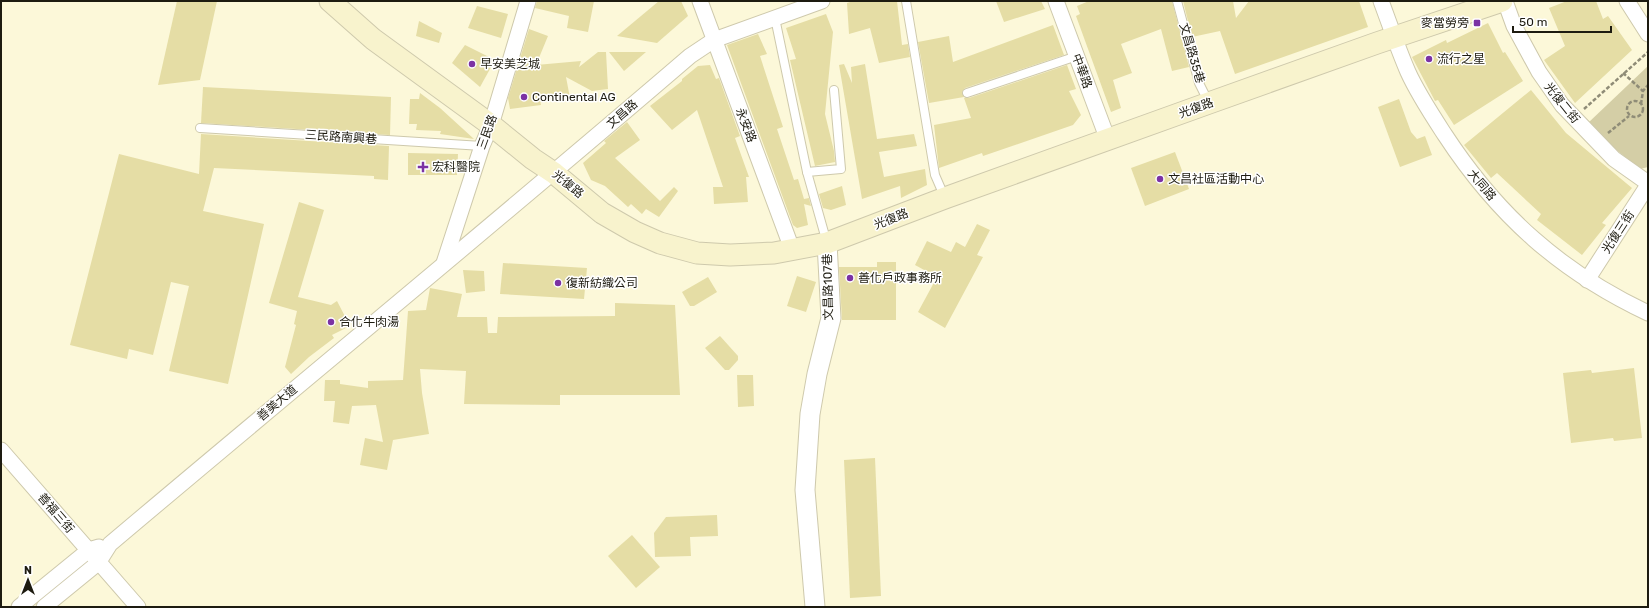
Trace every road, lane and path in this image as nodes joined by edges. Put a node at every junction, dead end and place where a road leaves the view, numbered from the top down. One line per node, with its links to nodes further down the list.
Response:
1 (330, 1): 26 (main road, 光復路)
2 (528, 1): 26 (street, 三民路)
3 (700, 1): 14 (street, 永安路)
4 (822, 1): 11 (street, 文昌路)
5 (906, 1): 34 (lane)
6 (1056, 1): 16 (street, 中華路)
7 (1177, 1): 22 (lane, 文昌路35巷)
8 (1382, 1): 13 (street, 大同路)
9 (1504, 1): 13 (main road, 光復路); 25 (street, 光復二街)
10 (1627, 1): 12 (street)
11 (775, 18): 14 (street, 文昌路); 31 (lane, 文昌路107巷)
12 (1648, 34)
13 (1394, 38): 22 (main road, 光復路); 38 (street, 大同路)
14 (714, 40): 32 (street, 文昌路); 36 (street, 永安路)
15 (1648, 52): 17 (path)
16 (1077, 56): 21 (lane); 28 (street, 中華路)
17 (1623, 73): 20 (path); 25 (path)
18 (1648, 85): 20 (path)
19 (834, 90): 31 (lane)
20 (1643, 91): 23 (path)
21 (967, 93)
22 (1209, 103): 28 (main road, 光復路)
23 (1641, 104): 24 (path); 24 (path)
24 (1629, 116): 29 (path)
25 (1574, 119): 29 (street, 光復二街)
26 (491, 124): 30 (street, 三民路); 32 (main road, 光復路)
27 (200, 128): 30 (lane, 三民路南興巷)
28 (1108, 140): 34 (main road, 光復路)
29 (1597, 142): 33 (street, 光復二街)
30 (482, 146): 37 (street, 三民路)
31 (807, 172): 35 (lane, 文昌路107巷)
32 (554, 173): 36 (main road, 光復路); 37 (street, 文昌路)
33 (1648, 184): 38 (street, 光復三街)
34 (945, 198): 35 (main road, 光復路)
35 (827, 243): 36 (main road, 光復路); 47 (street, 文昌路107巷)
36 (792, 249)
37 (444, 263): 41 (street, 善美大道)
38 (1587, 280): 39 (street, 大同路)
39 (1648, 313)
40 (1, 450): 42 (street, 善福三街)
41 (110, 544): 42 (street, 善美大道); 43 (street, 善美大道)
42 (89, 550): 43 (street, 善福三街); 45 (street, 善美大道)
43 (98, 563): 44 (street, 善福三街); 46 (street, 善美大道)
44 (135, 603)
45 (19, 607)
46 (44, 607)
47 (815, 607)

